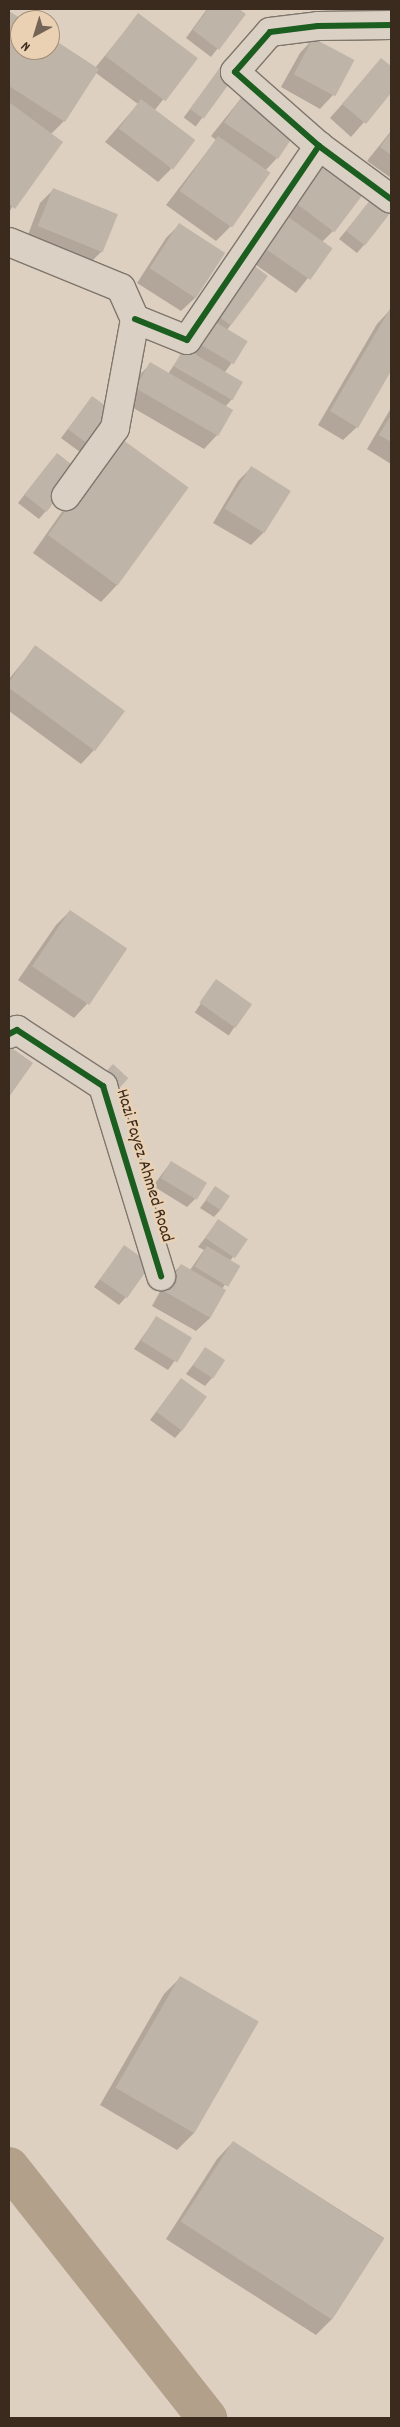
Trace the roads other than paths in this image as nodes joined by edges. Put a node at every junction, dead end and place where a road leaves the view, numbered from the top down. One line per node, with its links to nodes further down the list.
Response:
1 (391, 25): 2 (street)
2 (319, 146): 3 (street); 5 (street)
3 (391, 198)
4 (9, 242): 5 (street)
5 (135, 319): 6 (street)
6 (66, 496)
7 (9, 1034): 8 (street, Hazi Fayez Ahmed Road)
8 (161, 1276)

